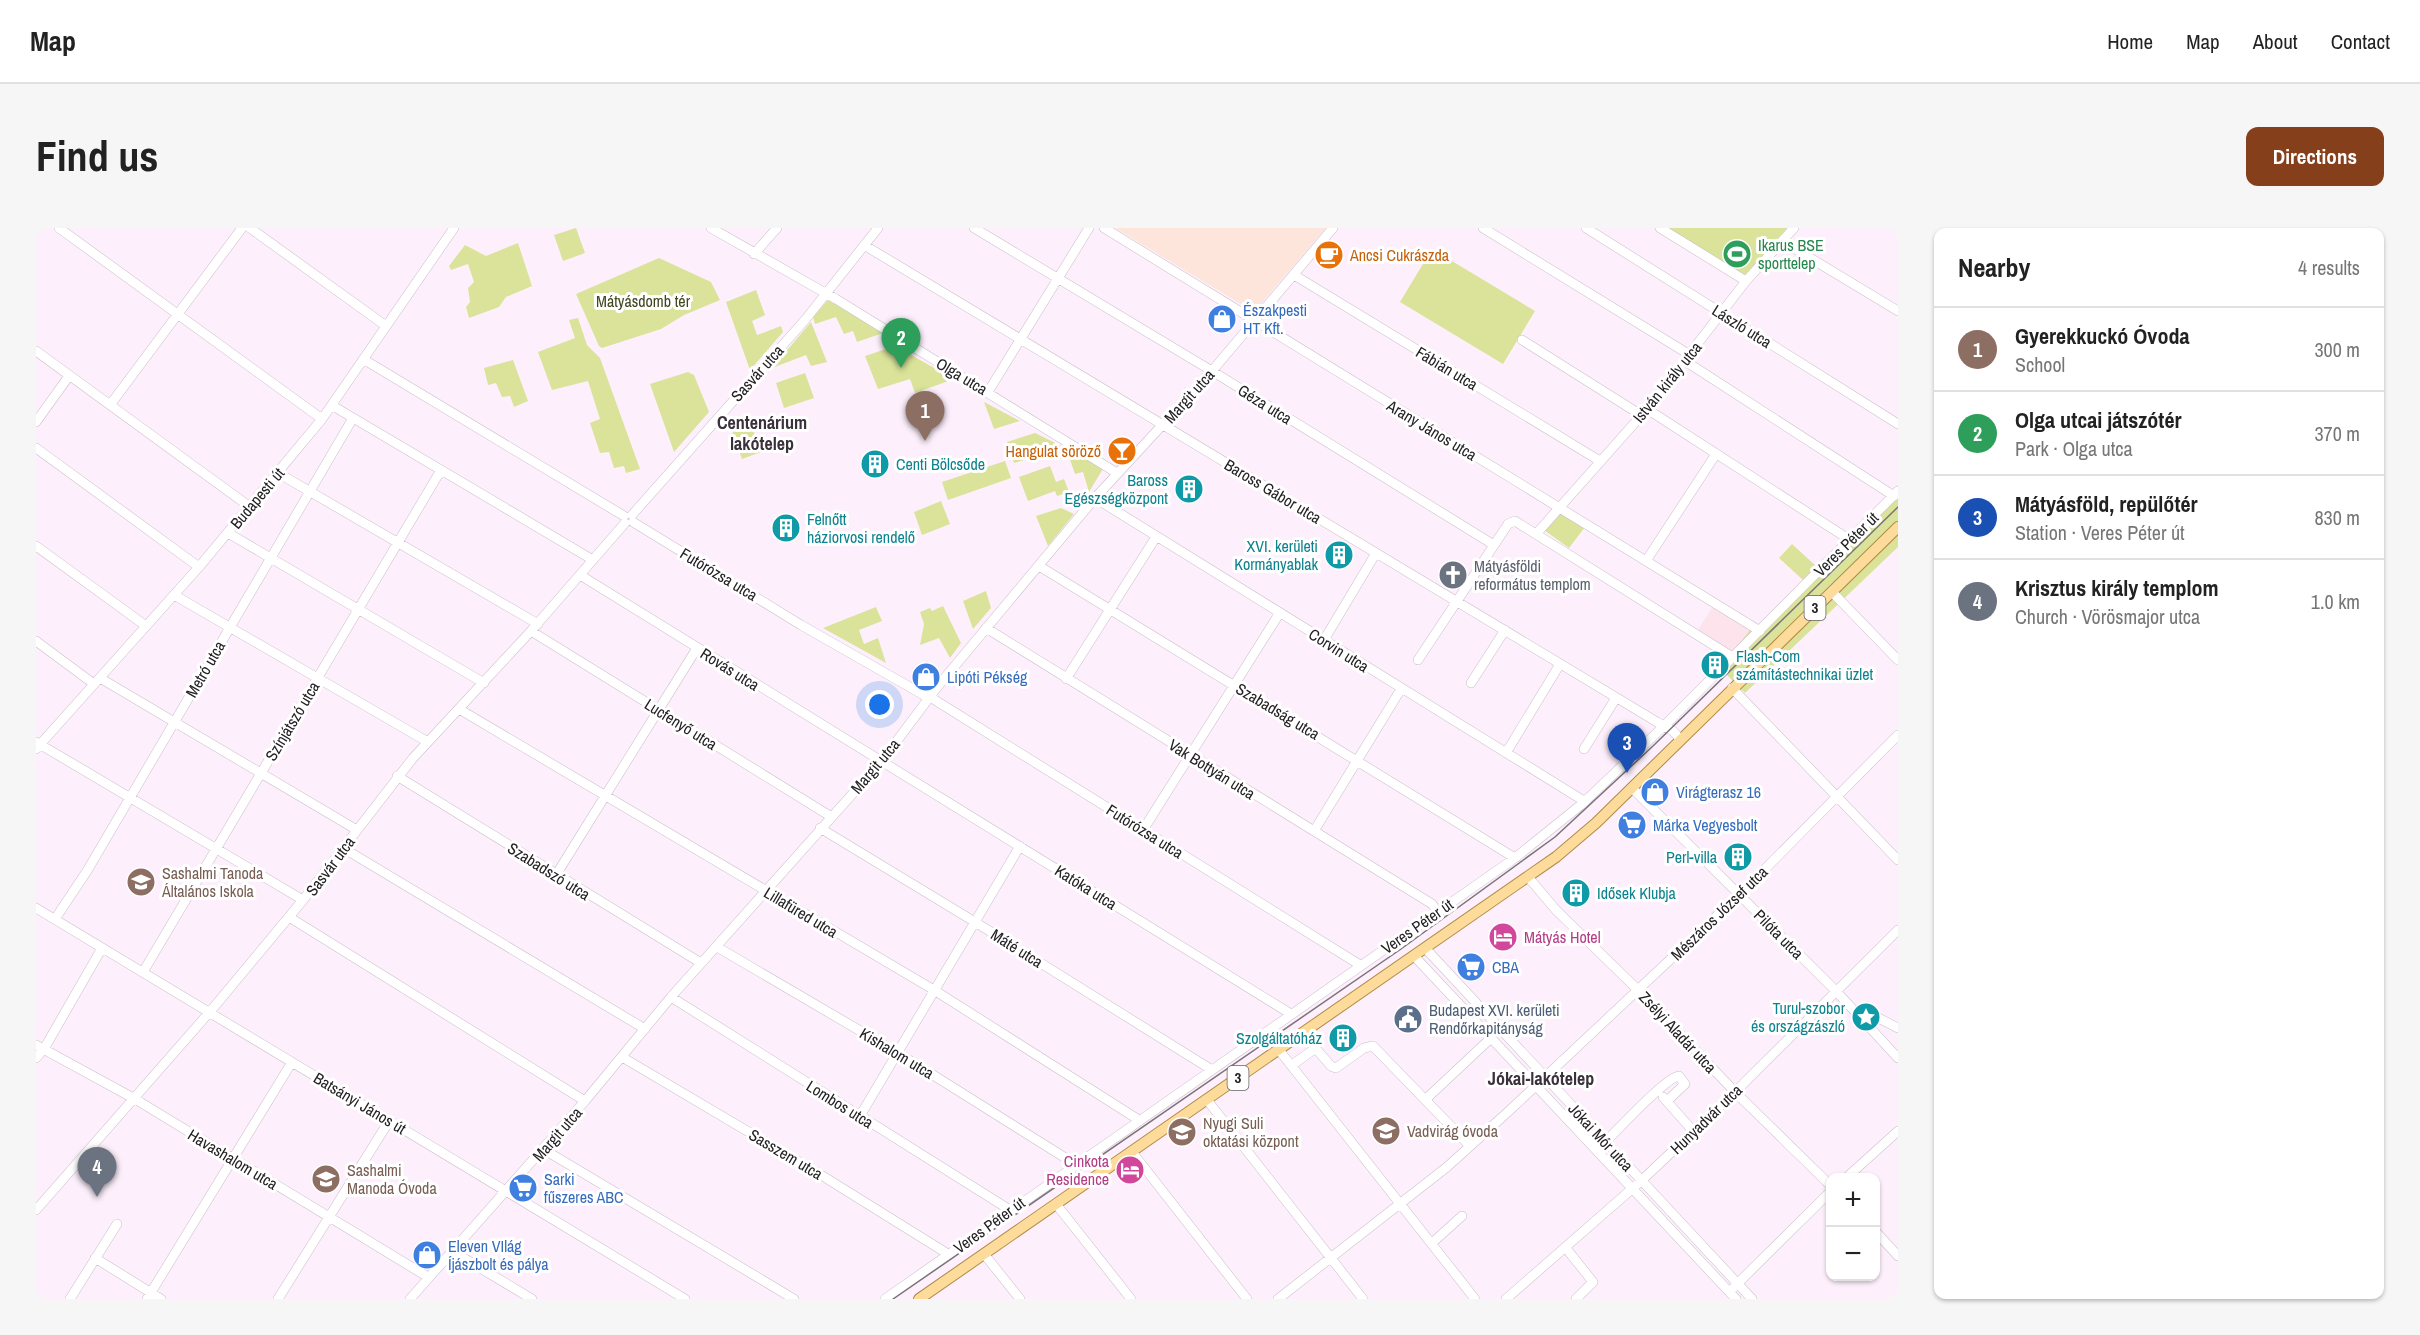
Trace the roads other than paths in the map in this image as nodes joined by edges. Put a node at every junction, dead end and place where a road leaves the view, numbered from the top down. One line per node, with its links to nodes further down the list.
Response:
1 (59, 228): 25 (street)
2 (242, 228): 25 (street)
3 (250, 228): 27 (street)
4 (711, 228): 18 (street, Olga utca)
5 (777, 228): 18 (street)
6 (878, 228): 17 (street, Sasvár utca)
7 (974, 228): 20 (street, Géza utca)
8 (1089, 228): 20 (street)
9 (1104, 228): 26 (street, Arany János utca)
10 (1333, 228): 19 (street, Margit utca)
11 (1484, 228): 31 (street)
12 (1586, 228): 24 (street, László utca)
13 (1660, 228): 21 (street)
14 (1794, 228): 16 (street, István király utca)
15 (449, 230): 27 (street, Budapesti út)
16 (1782, 242): 21 (street, István király utca); 23 (street)
17 (864, 245): 22 (street, Sasvár utca); 28 (street, Baross Gábor utca)
18 (754, 254): 22 (street, Olga utca)
19 (1294, 275): 26 (street, Margit utca); 46 (street, Fábián utca)
20 (1058, 279): 28 (street); 33 (street, Géza utca)
21 (1746, 281): 24 (street, István király utca)
22 (825, 295): 35 (street, Olga utca); 55 (street, Sasvár utca)
23 (1898, 311)
24 (1721, 312): 31 (street, István király utca); 42 (street, László utca)
25 (178, 314): 36 (street); 40 (street)
26 (1256, 321): 33 (street, Margit utca); 54 (street, Arany János utca)
27 (386, 326): 32 (street, Budapesti út)
28 (1020, 339): 35 (street); 43 (street, Baross Gábor utca)
29 (1522, 340): 38 (street)
30 (36, 351): 34 (street)
31 (1687, 358): 38 (street, István király utca); 51 (street)
32 (363, 359): 37 (street, Budapesti út); 55 (street, Futórózsa utca)
33 (1212, 371): 43 (street, Margit utca); 62 (street, Géza utca)
34 (69, 376): 36 (street); 41 (street)
35 (988, 392): 49 (street, Olga utca)
36 (110, 405): 53 (street)
37 (333, 406): 39 (street); 40 (street, Budapesti út)
38 (1644, 412): 45 (street); 46 (street, István király utca)
39 (353, 418): 47 (street); 50 (street, Metró utca)
40 (322, 419): 48 (street, Budapesti út)
41 (36, 422)
42 (1898, 424)
43 (1163, 425): 49 (street, Margit utca); 64 (street, Baross Gábor utca)
44 (36, 448): 69 (street)
45 (1716, 454): 60 (street); 67 (street)
46 (1600, 461): 54 (street, István király utca)
47 (441, 470): 61 (street, Színjátszó utca); 66 (street)
48 (278, 473): 50 (street, Lucfenyő utca); 53 (street, Budapesti út)
49 (1117, 473): 52 (street, Margit utca)
50 (310, 490): 61 (street, Lucfenyő utca); 65 (street, Metró utca)
51 (1896, 493): 60 (street, Veres Péter út)
52 (1095, 498): 59 (street, Corvin utca); 68 (street, Margit utca)
53 (250, 507): 57 (street, Budapesti út)
54 (1559, 507): 58 (street, István király utca); 67 (street, Arany János utca)
55 (629, 519): 66 (street, Sasvár utca); 98 (street, Futórózsa utca)
56 (1898, 527): 71 (main road, Veres Péter út / 3)
57 (228, 533): 65 (street); 69 (street, Budapesti út)
58 (1537, 533): 62 (street); 86 (street)
59 (1156, 537): 74 (street); 76 (street, Corvin utca)
60 (1850, 540): 82 (street, Veres Péter út)
61 (398, 543): 75 (street, Színjátszó utca); 79 (street, Lucfenyő utca)
62 (1494, 545): 73 (street)
63 (36, 546): 77 (street)
64 (1376, 553): 73 (street, Baross Gábor utca); 83 (street)
65 (271, 558): 75 (street); 78 (street, Metró utca)
66 (593, 560): 70 (street, Sasvár utca)
67 (1646, 561): 82 (street, Arany János utca)
68 (1039, 566): 74 (street, Szabadság utca); 80 (street, Margit utca)
69 (199, 567): 72 (street, Budapesti út)
70 (580, 575): 79 (street, Sasvár utca); 85 (street, Rovás utca)
71 (1832, 591): 88 (street); 96 (main road, Veres Péter út / 3)
72 (174, 595): 77 (street, Budapesti út); 78 (street)
73 (1456, 601): 81 (street, Baross Gábor utca); 87 (street)
74 (1111, 608): 91 (street); 95 (street, Szabadság utca)
75 (357, 610): 90 (street, Színjátszó utca); 93 (street)
76 (1279, 614): 83 (street, Corvin utca); 95 (street)
77 (146, 626): 92 (street, Budapesti út)
78 (230, 626): 90 (street); 102 (street, Metró utca)
79 (535, 628): 93 (street, Sasvár utca); 101 (street, Lucfenyő utca)
80 (986, 628): 91 (street, Vak Bottyán utca); 98 (street, Margit utca)
81 (1505, 630): 89 (street, Baross Gábor utca); 94 (street)
82 (1760, 631): 86 (street, Veres Péter út)
83 (1324, 640): 97 (street, Corvin utca)
84 (36, 641): 92 (street)
85 (697, 648): 101 (street); 112 (street, Rovás utca)
86 (1734, 658): 103 (street, Veres Péter út)
87 (1418, 660)
88 (1898, 660)
89 (1560, 664): 99 (street, Baross Gábor utca); 109 (street)
90 (317, 678): 106 (street); 113 (street, Színjátszó utca)
91 (1066, 679): 110 (street, Vak Bottyán utca)
92 (97, 681): 102 (street); 107 (street, Budapesti út)
93 (484, 683): 100 (street, Sasvár utca)
94 (1471, 683)
95 (1234, 684): 110 (street); 111 (street, Szabadság utca)
96 (1732, 688): 105 (main road, Veres Péter út / 3); 118 (street)
97 (1401, 689): 109 (street, Corvin utca); 111 (street)
98 (930, 698): 112 (street, Margit utca); 123 (street, Futórózsa utca)
99 (1616, 698): 103 (street, Baross Gábor utca); 108 (street)
100 (459, 710): 106 (street, Sasvár utca); 116 (street, Lillafüred utca)
101 (658, 710): 116 (street); 120 (street, Lucfenyő utca)
102 (174, 722): 113 (street); 117 (street, Metró utca)
103 (1664, 726): 105 (street, Baross Gábor utca); 119 (street, Veres Péter út)
104 (1898, 735): 118 (street, Mészáros József utca)
105 (1680, 739): 115 (main road, Veres Péter út / 3)
106 (428, 742): 114 (street, Sasvár utca)
107 (37, 745): 117 (street)
108 (1584, 749)
109 (1506, 753): 119 (street, Corvin utca)
110 (1190, 756): 123 (street); 124 (street, Vak Bottyán utca)
111 (1358, 760): 124 (street); 128 (street, Szabadság utca)
112 (881, 762): 120 (street, Margit utca); 125 (street, Katóka utca)
113 (261, 773): 122 (street); 127 (street, Színjátszó utca)
114 (397, 776): 122 (street, Sasvár utca); 130 (street, Szabadszó utca)
115 (1632, 788): 131 (main road, Veres Péter út / 3); 133 (street, Pilóta utca)
116 (606, 795): 130 (street); 132 (street, Lillafüred utca)
117 (129, 797): 127 (street); 138 (street, Metró utca)
118 (1838, 797): 129 (street); 133 (street, Mészáros József utca)
119 (1584, 801): 128 (street, Veres Péter út)
120 (830, 816): 121 (street, Margit utca)
121 (820, 828): 132 (street, Margit utca); 139 (street, Máté utca)
122 (357, 830): 126 (street, Sasvár utca)
123 (1143, 830): 146 (street, Futórózsa utca)
124 (1314, 831): 136 (street, Vak Bottyán utca)
125 (1020, 846): 139 (street); 154 (street, Katóka utca)
126 (343, 848): 134 (street, Sasvár utca); 156 (street)
127 (216, 849): 134 (street); 147 (street, Színjátszó utca)
128 (1515, 858): 136 (street, Veres Péter út)
129 (1898, 860)
130 (556, 876): 145 (street, Szabadszó utca)
131 (1528, 877): 143 (main road, Veres Péter út / 3); 150 (street, Zsélyi Aladár utca)
132 (765, 891): 141 (street, Margit utca); 148 (street, Lillafüred utca)
133 (1740, 894): 149 (street, Pilóta utca); 150 (street, Mészáros József utca)
134 (303, 900): 137 (street, Sasvár utca)
135 (36, 908): 138 (street, Batsányi János út)
136 (1437, 911): 146 (street, Veres Péter út)
137 (289, 917): 152 (street, Sasvár utca); 174 (street)
138 (55, 919): 142 (street, Batsányi János út)
139 (975, 921): 148 (street); 166 (street, Máté utca)
140 (1898, 930): 149 (street, Hunyadvár utca)
141 (717, 946): 145 (street, Margit utca); 160 (street, Kishalom utca)
142 (102, 948): 147 (street, Batsányi János út); 158 (street)
143 (1426, 949): 144 (main road, Veres Péter út / 3); 167 (street, Jókai Mór utca)
144 (1415, 957): 157 (street, Jókai Mór utca); 159 (main road, Veres Péter út / 3)
145 (701, 963): 151 (street, Margit utca)
146 (1360, 965): 154 (street, Veres Péter út)
147 (143, 972): 152 (street, Batsányi János út)
148 (934, 990): 160 (street); 177 (street, Lillafüred utca)
149 (1835, 990): 153 (street, Pilóta utca); 170 (street, Hunyadvár utca)
150 (1639, 991): 167 (street, Mészáros József utca); 170 (street, Zsélyi Aladár utca)
151 (671, 997): 156 (street, Margit utca); 176 (street, Lombos utca)
152 (210, 1012): 164 (street, Batsányi János út); 171 (street, Sasvár utca)
153 (1855, 1012): 155 (street); 163 (street, Pilóta utca)
154 (1291, 1014): 166 (street, Veres Péter út)
155 (1898, 1028)
156 (645, 1029): 161 (street, Margit utca)
157 (1491, 1038): 168 (street, Jókai Mór utca); 172 (street)
158 (40, 1047): 162 (street); 171 (street, Havashalom utca)
159 (1279, 1050): 165 (street); 173 (main road, Veres Péter út / 3)
160 (898, 1053): 176 (street); 186 (street, Kishalom utca)
161 (622, 1057): 174 (street, Margit utca); 204 (street, Sasszem utca)
162 (36, 1058)
163 (1898, 1058)
164 (292, 1062): 178 (street, Batsányi János út); 185 (street)
165 (1292, 1065): 172 (street); 194 (street)
166 (1212, 1070): 177 (street, Veres Péter út)
167 (1544, 1078): 168 (street, Mészáros József utca); 181 (street, Jókai Mór utca)
168 (1535, 1086): 182 (street, Mészáros József utca); 190 (street, Jókai Mór utca)
169 (1658, 1091): 175 (street); 175 (street); 181 (street)
170 (1735, 1092): 179 (street, Hunyadvár utca); 189 (street, Zsélyi Aladár utca)
171 (135, 1099): 185 (street, Havashalom utca); 195 (street, Sasvár utca)
172 (1426, 1099): 182 (street)
173 (1207, 1100): 184 (main road, Veres Péter út / 3); 208 (street)
174 (585, 1101): 183 (street, Margit utca)
175 (1667, 1101): 179 (street)
176 (860, 1116): 196 (street, Lombos utca)
177 (1139, 1120): 186 (street, Veres Péter út)
178 (389, 1121): 191 (street, Batsányi János út); 198 (street)
179 (1693, 1131): 188 (street, Hunyadvár utca)
180 (1898, 1131): 187 (street)
181 (1605, 1142): 188 (street, Jókai Mór utca)
182 (1470, 1146): 194 (street, Mészáros József utca)
183 (543, 1149): 191 (street, Margit utca); 220 (street)
184 (1132, 1152): 193 (main road, Veres Péter út / 3); 225 (street)
185 (233, 1159): 198 (street, Havashalom utca); 212 (street)
186 (1075, 1164): 196 (street, Veres Péter út)
187 (1852, 1173)
188 (1641, 1181): 190 (street, Hunyadvár utca); 210 (street, Jókai Mór utca)
189 (1826, 1181)
190 (1631, 1189): 202 (street, Hunyadvár utca); 211 (street, Jókai Mór utca)
191 (507, 1192): 203 (street, Margit utca); 219 (street, Batsányi János út)
192 (1826, 1196): 210 (street)
193 (1056, 1204): 205 (main road, Veres Péter út / 3); 224 (street)
194 (1401, 1204): 201 (street); 208 (street, Mészáros József utca)
195 (36, 1210)
196 (1010, 1210): 204 (street, Veres Péter út)
197 (1462, 1216): 201 (street)
198 (330, 1217): 209 (street, Havashalom utca); 216 (street)
199 (117, 1224): 207 (street)
200 (1880, 1237): 206 (street)
201 (1431, 1243): 228 (street)
202 (1565, 1247): 213 (street); 229 (street, Hunyadvár utca)
203 (452, 1251): 209 (street, Margit utca); 218 (street)
204 (948, 1254): 221 (street, Veres Péter út)
205 (984, 1254): 222 (main road, Veres Péter út / 3); 223 (street)
206 (1898, 1256)
207 (94, 1258): 212 (street); 214 (street)
208 (1331, 1258): 226 (street, Mészáros József utca); 227 (street)
209 (428, 1277): 217 (street, Margit utca)
210 (1738, 1284): 211 (street); 230 (street, Jókai Mór utca)
211 (1732, 1295)
212 (149, 1296): 215 (street)
213 (1578, 1298)
214 (70, 1299)
215 (161, 1299)
216 (278, 1299)
217 (410, 1299)
218 (532, 1299)
219 (685, 1299)
220 (794, 1299)
221 (885, 1299)
222 (919, 1299)
223 (1020, 1299)
224 (1131, 1299)
225 (1247, 1299)
226 (1278, 1299)
227 (1363, 1299)
228 (1475, 1299)
229 (1506, 1299)
230 (1752, 1299)

